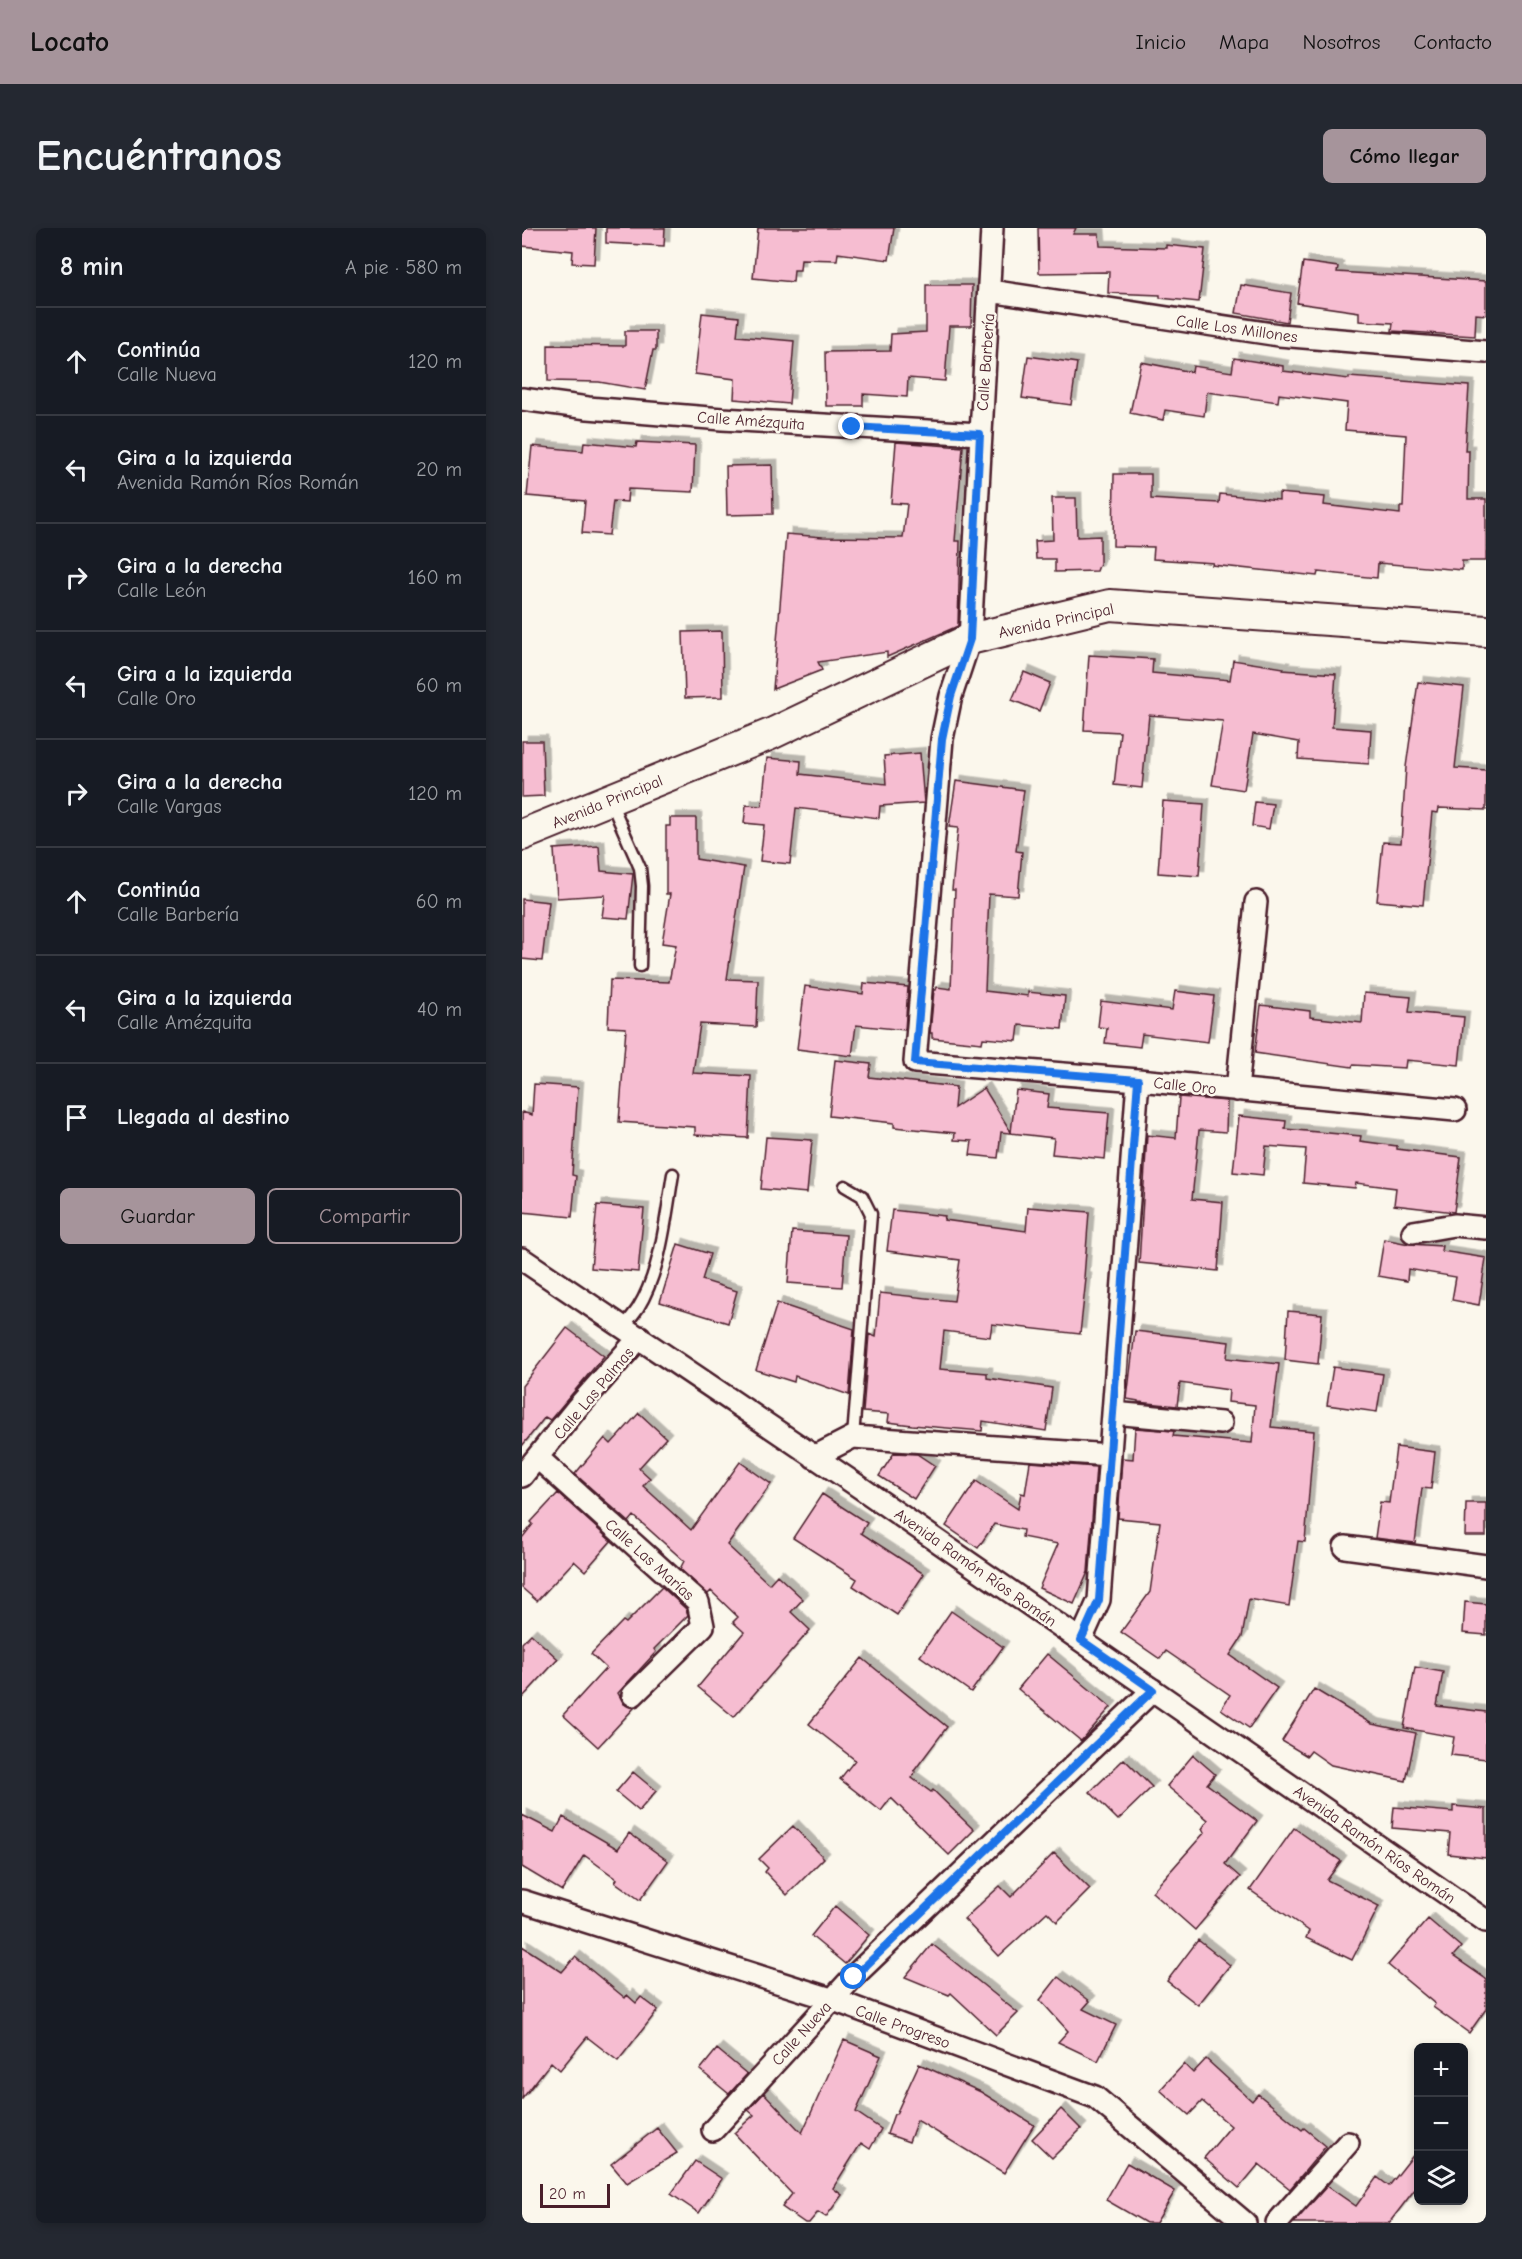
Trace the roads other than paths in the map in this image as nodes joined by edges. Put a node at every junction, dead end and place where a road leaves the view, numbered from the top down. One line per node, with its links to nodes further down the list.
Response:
1 (992, 228): 2 (street, Calle Barbería)
2 (990, 291): 3 (street, Calle Los Millones); 5 (street, Calle Barbería)
3 (1486, 352)
4 (522, 399): 5 (street, Calle Amézquita)
5 (980, 434): 7 (street, Calle Barbería)
6 (1486, 631): 7 (street, Avenida Principal)
7 (970, 639): 8 (street, Avenida Principal); 12 (street, Calle Barbería)
8 (610, 800): 9 (street, Avenida Principal); 11 (lane)
9 (522, 835)
10 (1256, 902): 14 (street)
11 (640, 966)
12 (915, 1062): 13 (street, Calle Oro)
13 (1138, 1080): 14 (street, Calle Oro); 22 (street)
14 (1237, 1090): 15 (street, Calle Oro)
15 (1455, 1110)
16 (672, 1174): 21 (lane)
17 (845, 1186): 24 (lane)
18 (1486, 1228): 19 (street)
19 (1413, 1232)
20 (522, 1259): 21 (street, Avenida Ramón Ríos Román)
21 (632, 1332): 26 (street, Avenida Ramón Ríos Román); 27 (street, Calle Las Palmas)
22 (1113, 1413): 23 (street); 25 (street)
23 (1221, 1423)
24 (853, 1437): 25 (street); 26 (street)
25 (1110, 1455): 31 (street)
26 (814, 1457): 31 (street, Avenida Ramón Ríos Román)
27 (538, 1458): 28 (street, Calle Las Palmas); 33 (street, Calle Las Marías)
28 (522, 1476)
29 (1345, 1547): 30 (street)
30 (1486, 1566)
31 (1081, 1640): 32 (street, Avenida Ramón Ríos Román)
32 (1153, 1690): 35 (street, Avenida Ramón Ríos Román); 36 (street, Calle Nueva)
33 (633, 1695)
34 (522, 1900): 36 (street, Calle Progreso)
35 (1486, 1919)
36 (831, 1999): 37 (street, Calle Nueva); 39 (street, Calle Progreso)
37 (713, 2130)
38 (1348, 2143): 40 (street)
39 (1245, 2223)
40 (1277, 2223)

